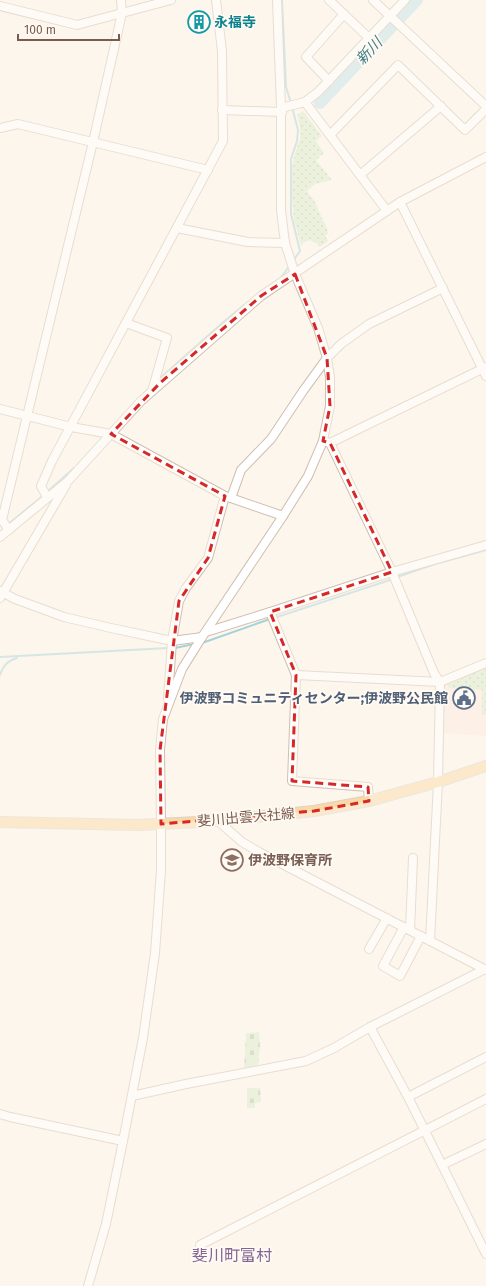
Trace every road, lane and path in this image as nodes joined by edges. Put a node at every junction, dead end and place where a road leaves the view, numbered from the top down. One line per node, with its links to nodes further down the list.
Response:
1 (121, 0): 9 (street)
2 (171, 0): 9 (street)
3 (216, 0): 17 (street)
4 (277, 0): 18 (street)
5 (329, 0): 10 (street)
6 (373, 0): 11 (street)
7 (405, 0): 11 (street)
8 (0, 6): 9 (street)
9 (122, 13): 21 (street)
10 (344, 14): 12 (street); 13 (street)
11 (390, 16): 12 (street); 16 (street)
12 (369, 38): 13 (street)
13 (329, 81): 14 (street)
14 (304, 102): 18 (street); 20 (street)
15 (441, 106): 16 (street); 20 (street); 24 (street)
16 (486, 107)
17 (222, 110): 18 (street); 23 (street)
18 (282, 110): 28 (street)
19 (0, 128): 21 (street)
20 (330, 135): 24 (street)
21 (93, 142): 23 (street); 36 (street)
22 (486, 157): 25 (street)
23 (208, 170): 27 (street)
24 (360, 175): 26 (street)
25 (400, 202): 26 (street); 30 (street)
26 (387, 211): 29 (street)
27 (177, 228): 28 (street); 31 (street)
28 (285, 243): 29 (street)
29 (295, 274): 32 (street); 34 (street)
30 (443, 288): 32 (street); 33 (street)
31 (126, 323): 34 (street); 37 (street)
32 (327, 358): 39 (street); 42 (street)
33 (485, 370): 39 (street)
34 (151, 391): 38 (street)
35 (0, 409): 36 (street)
36 (27, 416): 37 (street); 44 (street)
37 (71, 426): 38 (street); 41 (street)
38 (110, 434): 40 (street); 42 (street)
39 (326, 442): 43 (street); 47 (street)
40 (68, 481): 41 (street); 48 (street)
41 (47, 497): 44 (street)
42 (228, 497): 43 (street); 51 (street)
43 (283, 516): 50 (street)
44 (9, 530): 45 (street)
45 (0, 537)
46 (486, 545): 47 (street)
47 (392, 572): 49 (street); 54 (street)
48 (1, 594): 51 (street)
49 (270, 612): 50 (street); 53 (street)
50 (204, 634): 51 (street); 55 (street)
51 (172, 640): 55 (street)
52 (486, 663): 54 (street)
53 (296, 675): 54 (street); 58 (street)
54 (440, 682): 57 (street)
55 (167, 707): 61 (street)
56 (486, 766): 57 (main road, 斐川出雲大社線)
57 (438, 782): 58 (main road, 斐川出雲大社線); 66 (street)
58 (369, 801): 59 (main road, 斐川出雲大社線)
59 (218, 821): 61 (main road, 斐川出雲大社線); 63 (street)
60 (0, 822): 61 (main road, 斐川出雲大社線)
61 (161, 824): 71 (street)
62 (413, 858): 64 (street)
63 (387, 918): 64 (street); 67 (street)
64 (407, 929): 65 (street); 65 (street)
65 (421, 936): 66 (street)
66 (430, 941): 68 (street)
67 (369, 949)
68 (486, 970): 69 (street)
69 (370, 1028): 71 (street); 72 (street)
70 (486, 1057): 72 (street)
71 (132, 1096): 76 (street)
72 (408, 1097): 75 (street)
73 (486, 1099): 75 (street)
74 (0, 1114): 76 (street)
75 (424, 1131): 78 (street); 79 (street)
76 (123, 1141): 81 (street)
77 (486, 1144): 78 (street)
78 (442, 1165): 80 (street)
79 (200, 1245)
80 (486, 1254)
81 (88, 1286)

